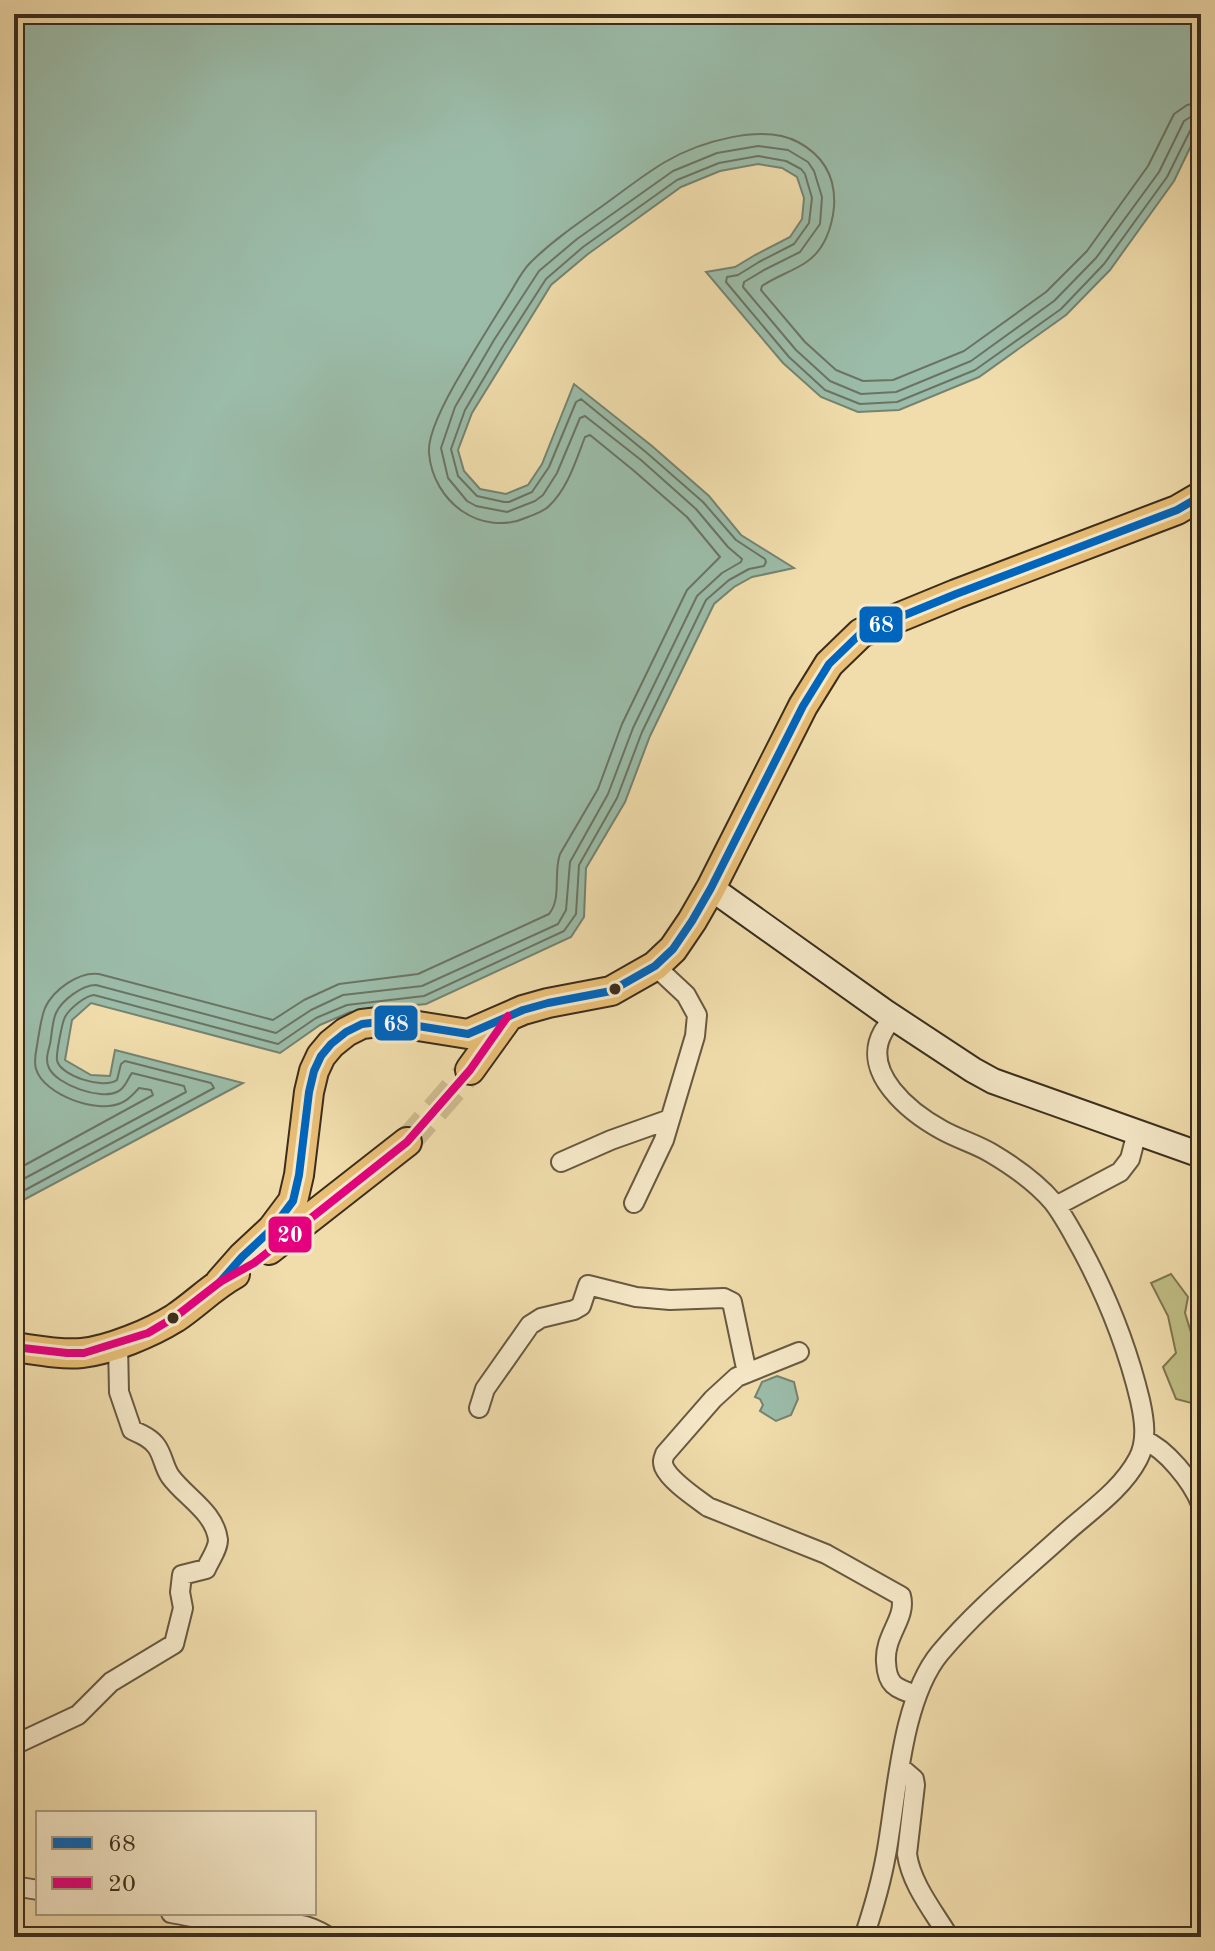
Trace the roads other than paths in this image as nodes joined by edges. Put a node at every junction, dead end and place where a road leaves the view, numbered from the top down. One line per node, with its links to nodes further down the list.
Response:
1 (1201, 496): 2 (main road)
2 (711, 888): 3 (main road); 5 (street)
3 (655, 966): 4 (main road); 7 (street)
4 (508, 1016): 6 (main road); 14 (main road)
5 (894, 1017): 8 (street); 13 (street)
6 (470, 1070)
7 (670, 1119): 11 (street); 12 (street)
8 (1137, 1132): 10 (street); 13 (street)
9 (407, 1142): 14 (main road)
10 (1201, 1155)
11 (561, 1162)
12 (634, 1203)
13 (1056, 1206): 20 (street)
14 (220, 1282): 15 (main road)
15 (118, 1344): 16 (main road); 23 (street)
16 (14, 1347)
17 (799, 1352): 18 (street)
18 (747, 1373): 19 (street); 22 (street)
19 (479, 1408)
20 (1144, 1440): 21 (street); 22 (street)
21 (1201, 1504)
22 (916, 1695): 24 (street)
23 (14, 1745)
24 (900, 1767): 29 (street); 30 (street)
25 (14, 1886): 26 (street)
26 (36, 1890)
27 (182, 1915): 28 (street)
28 (329, 1937)
29 (864, 1937)
30 (949, 1937)

